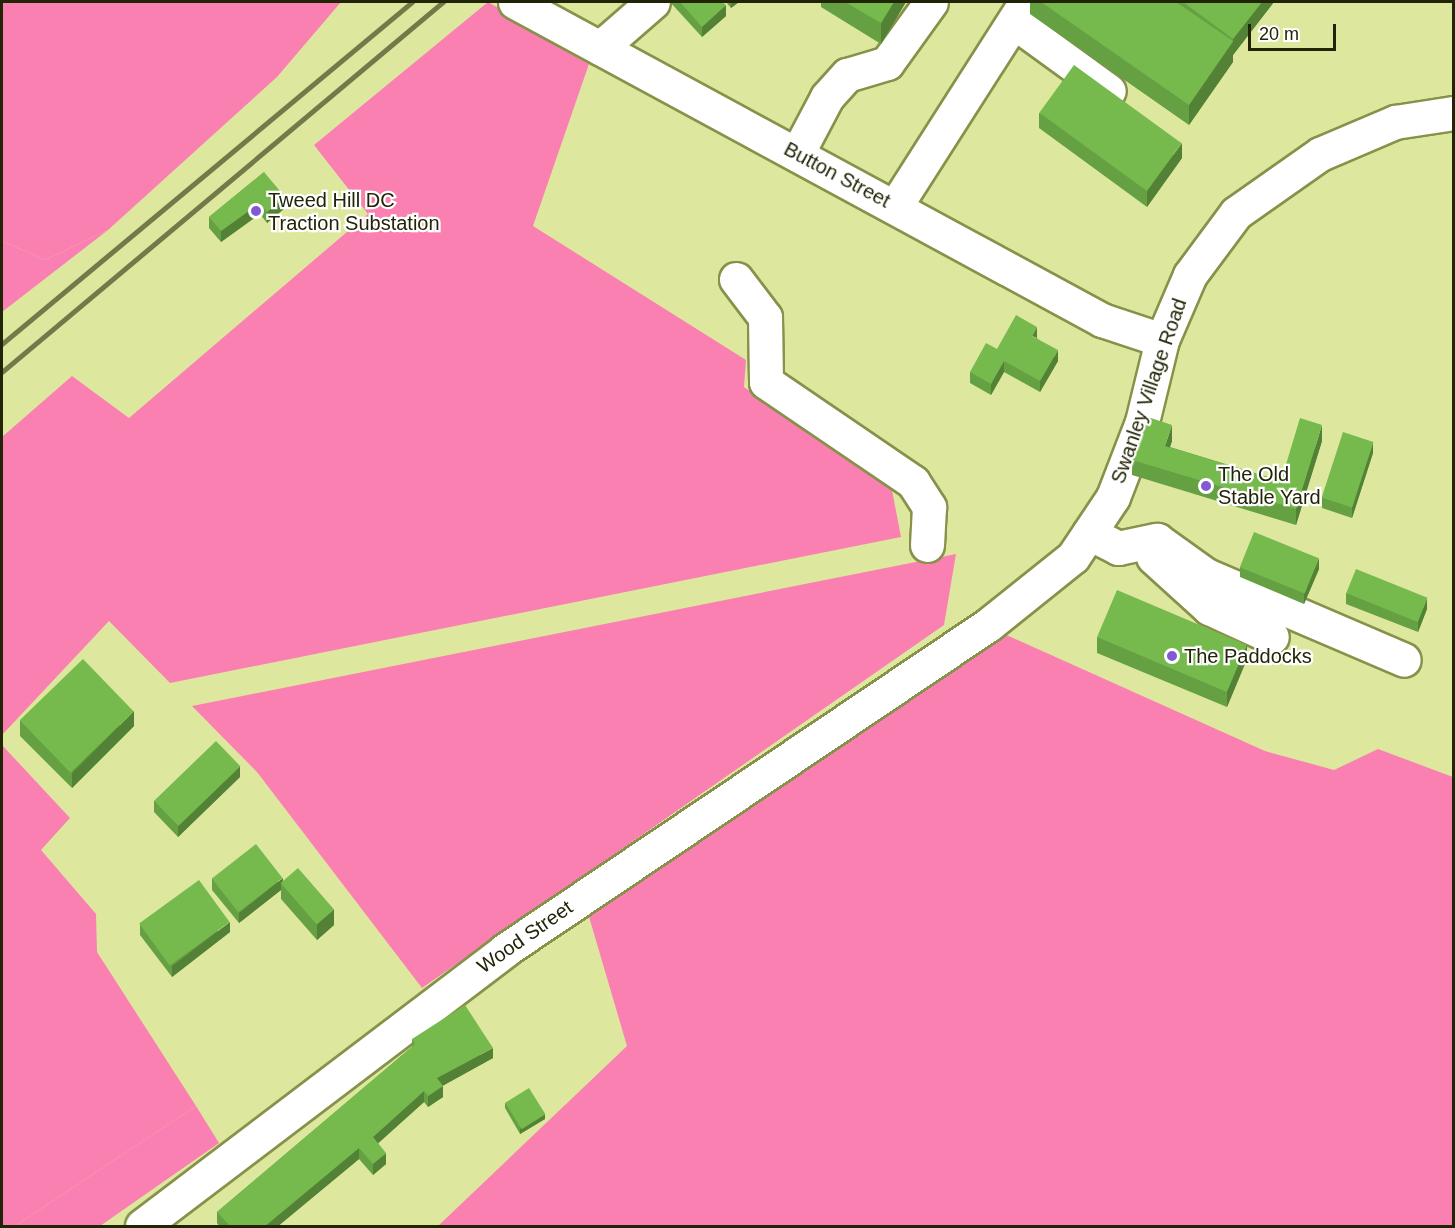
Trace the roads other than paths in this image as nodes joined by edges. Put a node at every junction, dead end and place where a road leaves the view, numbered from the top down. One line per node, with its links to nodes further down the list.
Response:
1 (515, 2): 5 (street, Button Street)
2 (653, 2): 5 (street)
3 (931, 2): 8 (street)
4 (1020, 12): 6 (street); 9 (street)
5 (600, 48): 8 (street, Button Street)
6 (1130, 106)
7 (1454, 113): 11 (street, Swanley Village Road)
8 (797, 154): 9 (street, Button Street)
9 (896, 205): 11 (street, Button Street)
10 (736, 279): 13 (street)
11 (1162, 340): 12 (street, Swanley Village Road)
12 (1089, 534): 14 (street); 17 (street, Swanley Village Road)
13 (927, 545)
14 (1134, 545): 15 (street); 16 (street)
15 (1272, 637)
16 (1404, 660)
17 (921, 668): 18 (street, Wood Street)
18 (142, 1227)

